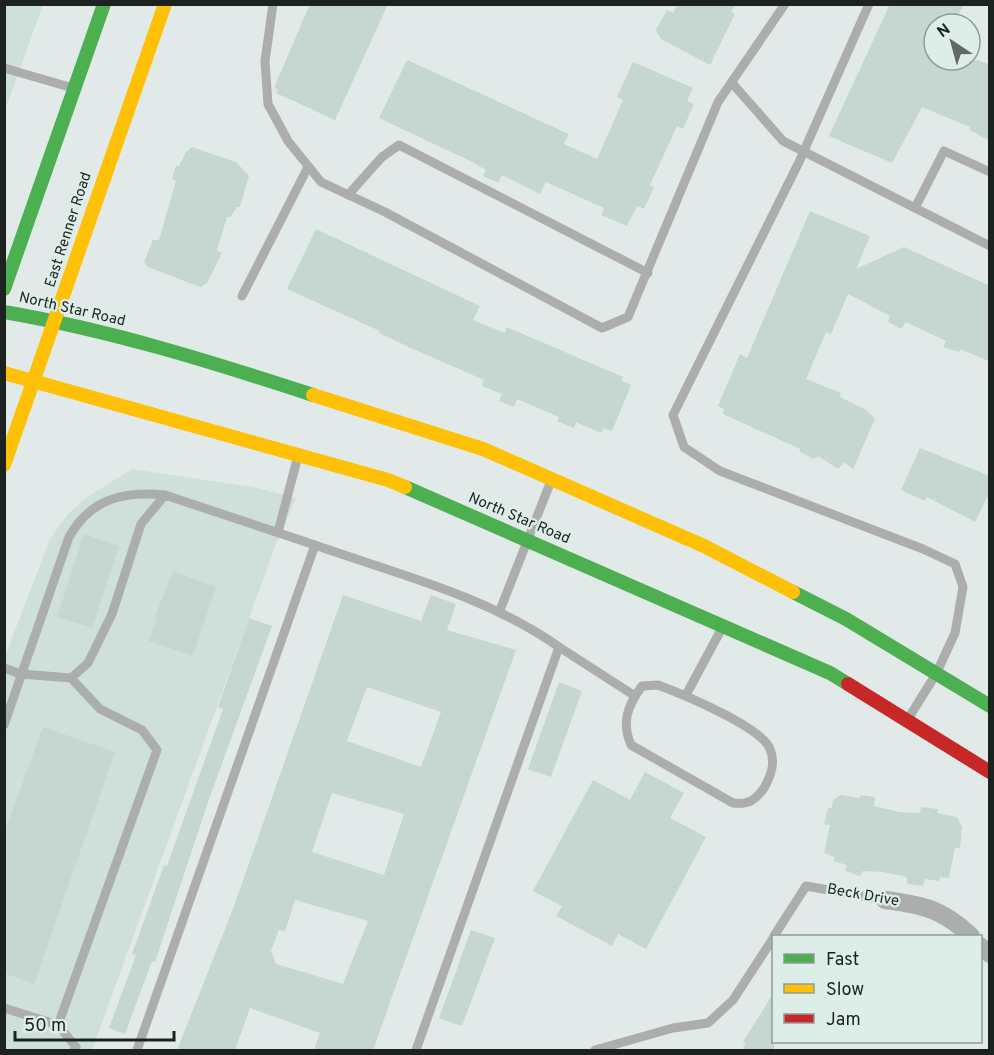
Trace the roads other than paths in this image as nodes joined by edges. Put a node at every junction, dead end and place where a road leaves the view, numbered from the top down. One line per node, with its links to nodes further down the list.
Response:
1 (104, 4): 8 (main road)
2 (165, 4): 19 (main road, East Renner Road)
3 (273, 4): 10 (lane)
4 (785, 4): 7 (lane)
5 (869, 4): 9 (lane)
6 (4, 68): 8 (lane)
7 (732, 83): 9 (lane); 15 (lane)
8 (75, 89): 16 (main road)
9 (804, 150): 13 (lane); 34 (lane)
10 (308, 167): 12 (lane); 17 (lane)
11 (990, 172): 13 (lane)
12 (348, 195): 15 (lane); 15 (lane)
13 (915, 208): 14 (lane)
14 (990, 246)
15 (648, 273)
16 (4, 289)
17 (242, 296)
18 (4, 312): 19 (main road, North Star Road)
19 (56, 321): 21 (main road, East Renner Road); 24 (main road, North Star Road)
20 (4, 373): 21 (main road, North Star Road)
21 (35, 381): 22 (main road, North Star Road); 23 (main road, East Renner Road)
22 (299, 455): 26 (lane); 27 (main road, North Star Road)
23 (4, 465)
24 (552, 478): 27 (lane); 34 (main road, North Star Road)
25 (165, 495): 26 (lane); 33 (lane); 35 (lane)
26 (278, 532): 28 (lane)
27 (527, 540): 29 (lane); 30 (main road, North Star Road)
28 (315, 545): 29 (lane); 50 (lane)
29 (500, 610): 31 (lane)
30 (723, 626): 36 (lane); 39 (main road, North Star Road)
31 (559, 647): 37 (lane); 51 (lane)
32 (4, 668): 33 (lane)
33 (21, 674): 35 (lane); 40 (lane)
34 (936, 674): 38 (main road, North Star Road); 39 (lane)
35 (71, 678): 47 (lane)
36 (686, 695): 37 (lane); 37 (lane)
37 (635, 696)
38 (990, 706)
39 (907, 721): 41 (main road, North Star Road)
40 (4, 725)
41 (990, 772)
42 (885, 900): 43 (lane, Beck Drive); 44 (street, Beck Drive)
43 (775, 935)
44 (970, 935)
45 (772, 940): 48 (lane, Beck Drive)
46 (4, 1008): 47 (lane)
47 (58, 1025): 49 (lane)
48 (624, 1046): 52 (lane, Beck Drive)
49 (74, 1050)
50 (137, 1050)
51 (416, 1050)
52 (595, 1050)

